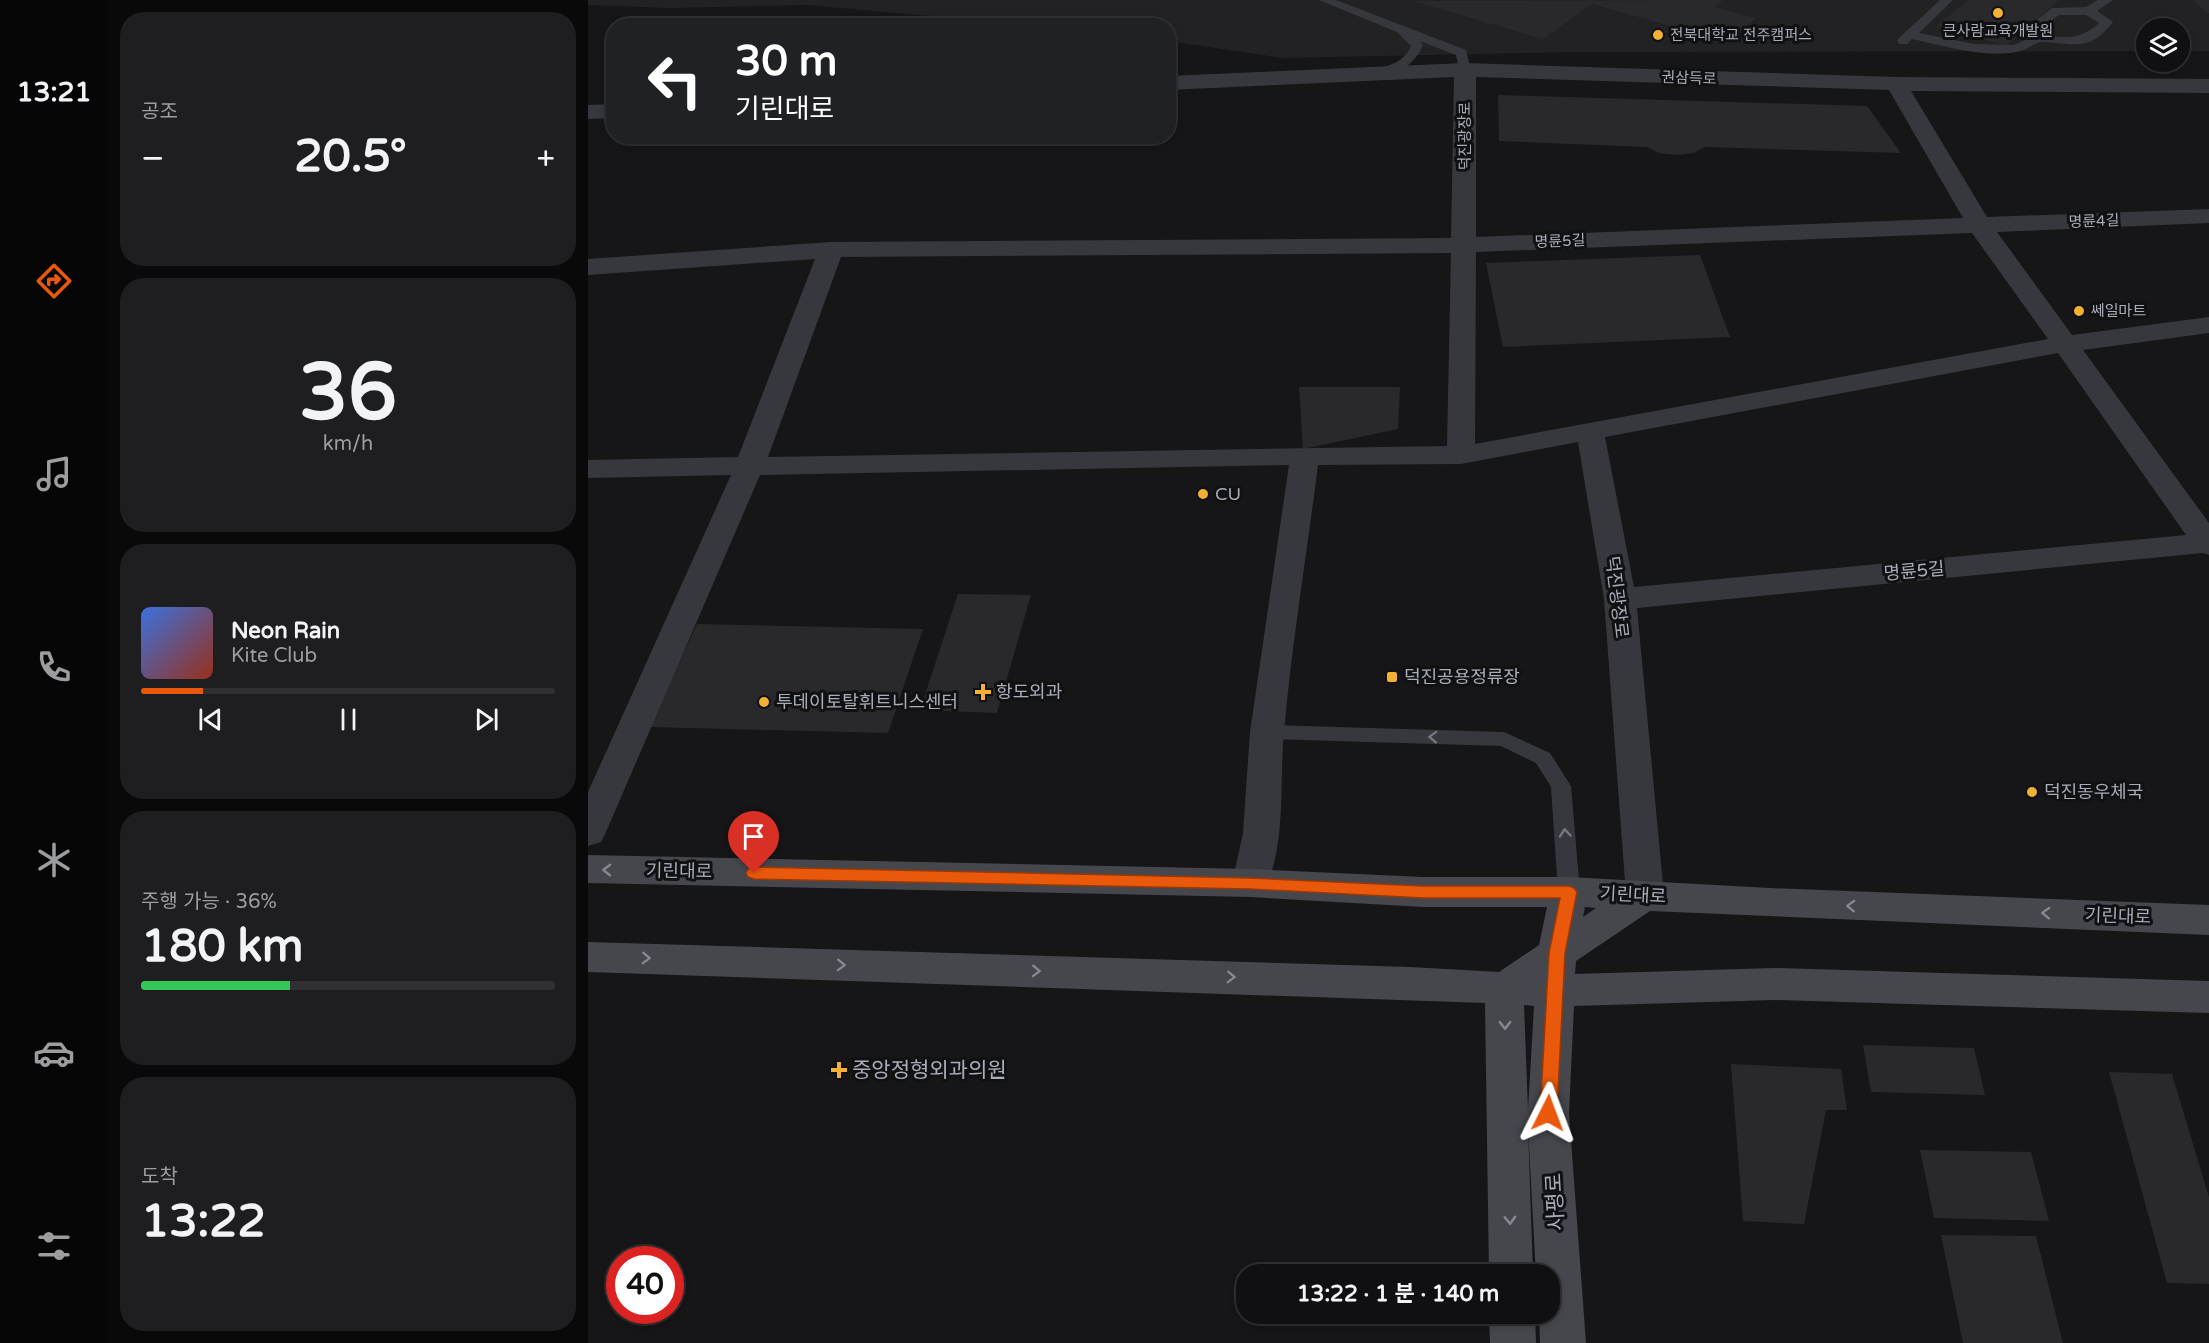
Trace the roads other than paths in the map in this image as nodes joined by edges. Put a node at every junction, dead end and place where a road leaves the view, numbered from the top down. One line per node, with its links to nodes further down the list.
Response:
1 (1325, 0): 5 (lane)
2 (1947, 0): 6 (lane)
3 (2107, 0): 4 (lane)
4 (2088, 11): 6 (lane); 6 (lane)
5 (1402, 30): 7 (lane); 8 (lane)
6 (2039, 38)
7 (1465, 70): 8 (street, 권삼득로); 10 (street, 권삼득로); 16 (street, 덕진광장로)
8 (1366, 75): 9 (street, 권삼득로)
9 (1176, 83)
10 (1896, 84): 11 (street, 권삼득로); 15 (street, 명륜5길)
11 (2209, 86)
12 (606, 111): 13 (street)
13 (588, 112)
14 (2209, 216): 15 (street, 명륜4길)
15 (1980, 226): 16 (street, 명륜5길); 20 (street, 명륜5길)
16 (1464, 245): 17 (street, 명륜5길); 22 (street, 덕진광장로)
17 (831, 250): 18 (street, 명륜5길); 24 (street)
18 (588, 267)
19 (2209, 325): 20 (street)
20 (2065, 344): 21 (street); 26 (street, 명륜5길)
21 (1590, 431): 22 (street); 27 (street, 덕진광장로)
22 (1461, 455): 23 (street)
23 (1305, 456): 24 (street); 28 (street)
24 (750, 465): 25 (street); 29 (street)
25 (588, 469)
26 (2209, 544): 27 (street, 명륜5길)
27 (1620, 599): 33 (street, 덕진광장로)
28 (1267, 732): 31 (street); 32 (lane, one-way to 28)
29 (588, 832)
30 (588, 869): 31 (street, 기린대로, one-way to 30)
31 (1250, 884): 32 (street, 기린대로)
32 (1569, 892): 33 (street, 기린대로); 36 (street, 사평로)
33 (1645, 895): 34 (street, 기린대로, one-way to 33); 36 (street)
34 (2209, 920)
35 (588, 957): 37 (street, one-way to 37)
36 (1556, 972): 37 (street); 38 (street); 42 (street, 사평로)
37 (1504, 989): 39 (street, one-way to 39)
38 (2209, 997)
39 (1511, 1264)
40 (1512, 1324): 41 (street)
41 (1513, 1343)
42 (1563, 1343)

